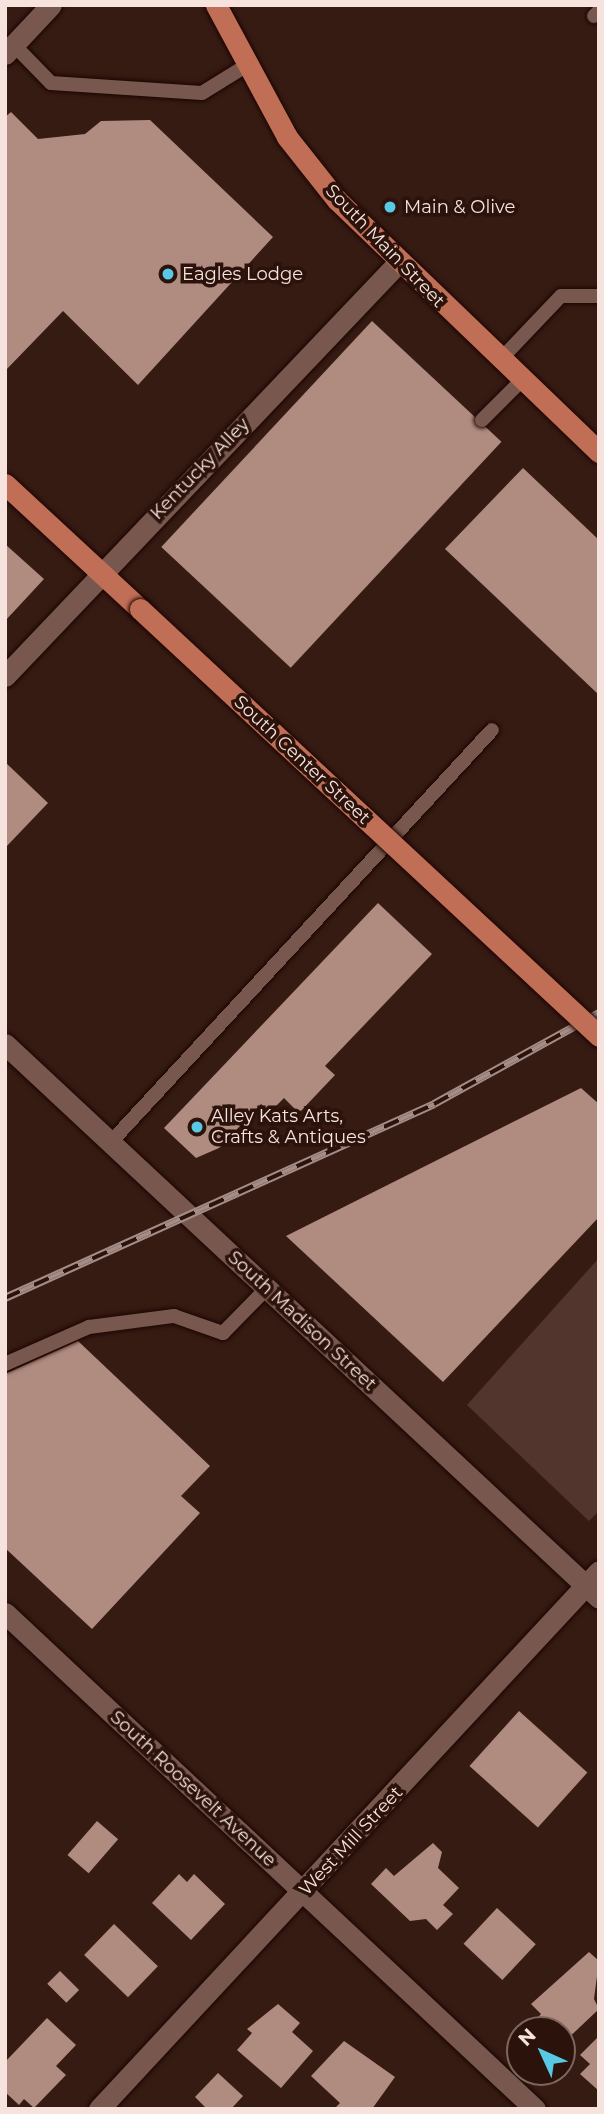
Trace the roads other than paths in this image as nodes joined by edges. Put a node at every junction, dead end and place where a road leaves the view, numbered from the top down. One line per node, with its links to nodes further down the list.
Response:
1 (51, 5): 3 (street)
2 (216, 5): 4 (main road, South Main Street)
3 (10, 49): 4 (lane)
4 (244, 67): 5 (main road, South Main Street)
5 (397, 264): 7 (main road, South Main Street); 12 (street, Kentucky Alley)
6 (599, 296): 7 (lane)
7 (500, 359): 8 (main road, South Main Street)
8 (522, 380): 9 (lane); 10 (main road, South Main Street)
9 (482, 420)
10 (599, 452)
11 (5, 484): 12 (main road, South Center Street)
12 (101, 573): 13 (street, Kentucky Alley); 15 (main road, South Center Street, bridge)
13 (5, 676)
14 (492, 730): 17 (lane)
15 (599, 1037)
16 (5, 1044): 17 (street, South Madison Street)
17 (111, 1142): 18 (street, South Madison Street)
18 (267, 1288): 19 (lane); 20 (street, South Madison Street)
19 (5, 1364)
20 (594, 1585): 22 (street, West Mill Street)
21 (5, 1613): 22 (street, South Roosevelt Avenue)
22 (303, 1892): 23 (street, West Mill Street); 24 (street, South Roosevelt Avenue)
23 (99, 2109)
24 (535, 2109)

